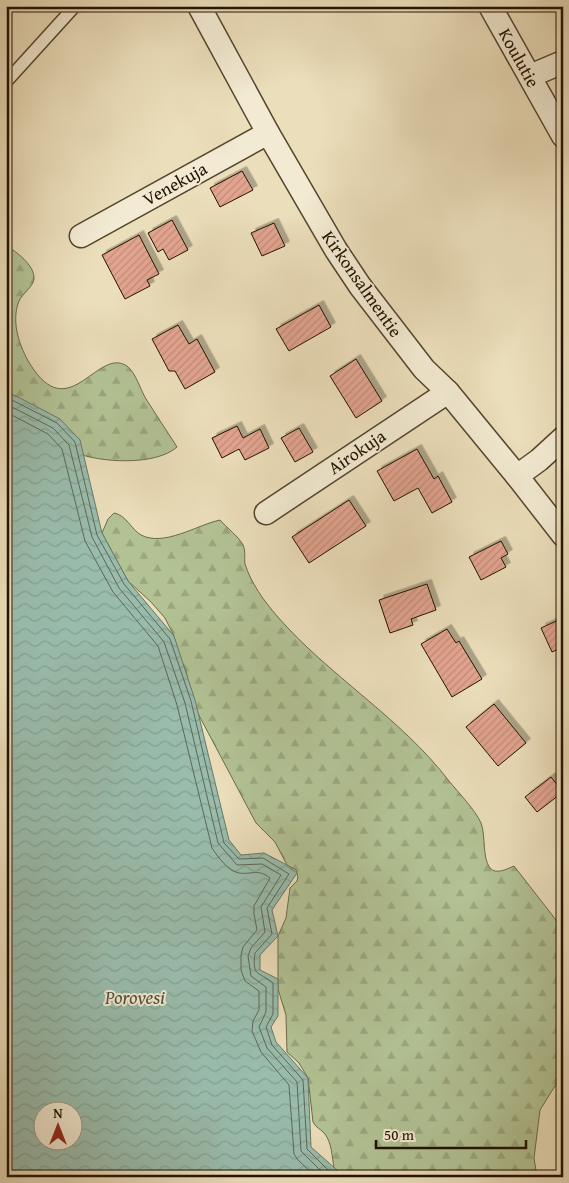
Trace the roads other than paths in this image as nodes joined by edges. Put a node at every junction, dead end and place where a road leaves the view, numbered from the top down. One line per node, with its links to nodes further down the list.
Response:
1 (75, 6): 6 (lane)
2 (200, 6): 7 (street, Kirkonsalmentie)
3 (490, 6): 5 (street, Koulutie)
4 (563, 62): 5 (street)
5 (530, 76): 8 (street, Koulutie)
6 (6, 82)
7 (268, 133): 9 (street, Venekuja); 10 (street, Kirkonsalmentie)
8 (563, 136)
9 (81, 236)
10 (448, 392): 12 (street, Kirkonsalmentie); 13 (street, Airokuja)
11 (563, 438): 12 (street)
12 (517, 476): 14 (street, Kirkonsalmentie)
13 (266, 513)
14 (563, 535)

